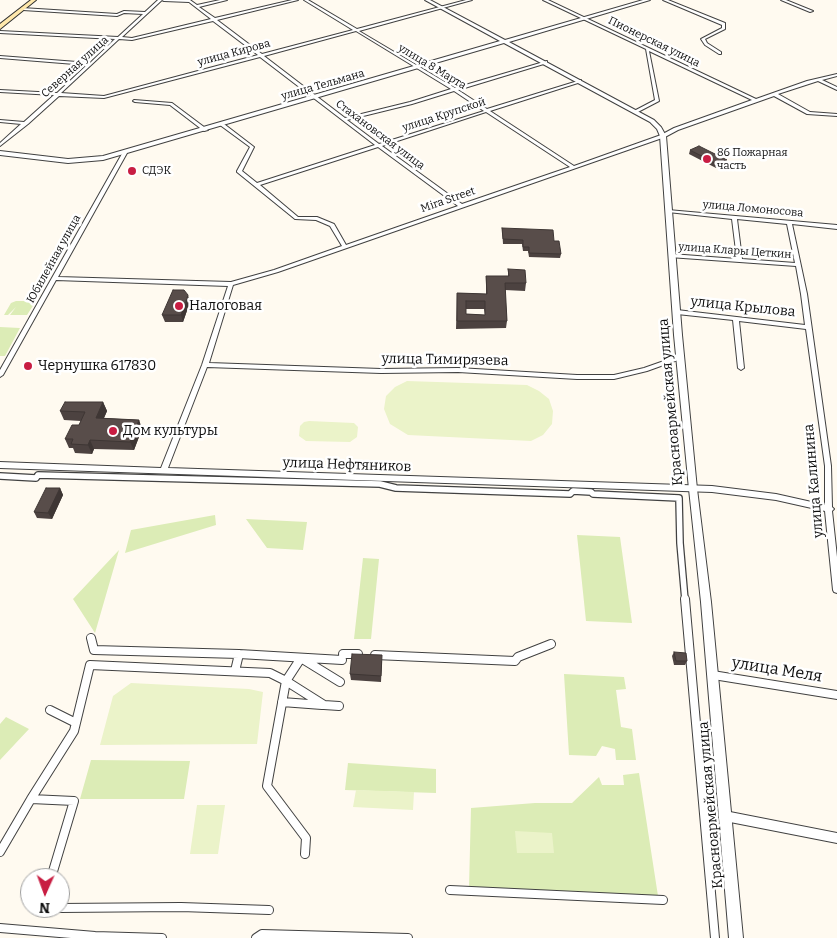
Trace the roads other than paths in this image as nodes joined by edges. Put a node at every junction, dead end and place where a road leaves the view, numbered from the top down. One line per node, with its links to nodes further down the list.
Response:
1 (34, 0): 15 (main road)
2 (160, 0): 17 (street, Северная улица)
3 (164, 0): 13 (street, Стахановская улица)
4 (225, 0): 13 (street)
5 (296, 0): 19 (street)
6 (306, 0): 21 (street, улица 8 Марта)
7 (427, 0): 14 (street)
8 (470, 0): 14 (street, улица Кирова)
9 (545, 0): 18 (street, Пионерская улица)
10 (648, 0): 18 (street, улица Тельмана)
11 (665, 0): 26 (street)
12 (783, 0): 16 (street)
13 (196, 6): 19 (street, Стахановская улица)
14 (442, 8): 21 (street, улица Кирова); 24 (street)
15 (23, 9): 17 (street); 20 (main road)
16 (811, 11)
17 (146, 13): 23 (street, Северная улица)
18 (586, 18): 24 (street, улица Тельмана); 25 (street, Пионерская улица)
19 (214, 20): 23 (street); 27 (street, Стахановская улица)
20 (0, 26)
21 (357, 30): 27 (street, улица Кирова); 31 (street, улица 8 Марта)
22 (0, 32): 23 (street)
23 (119, 38): 30 (street, Северная улица)
24 (506, 42): 29 (street); 31 (street, улица Тельмана)
25 (648, 50): 41 (street, Пионерская улица); 44 (street)
26 (720, 53)
27 (261, 56): 39 (street, улица Кирова); 40 (street, Стахановская улица)
28 (0, 57): 30 (street)
29 (546, 62): 34 (street); 37 (street)
30 (91, 64): 39 (street, Северная улица)
31 (416, 68): 37 (street, улица 8 Марта); 40 (street, улица Тельмана)
32 (837, 75): 33 (street, Mira Street)
33 (819, 80): 35 (street); 38 (street, Mira Street)
34 (580, 81): 43 (street, улица Крупской); 44 (street)
35 (837, 89)
36 (0, 90): 39 (street, улица Кирова)
37 (454, 90): 43 (street, улица 8 Марта); 46 (street)
38 (774, 94): 41 (street, Mira Street); 45 (street)
39 (57, 95): 48 (street, Северная улица)
40 (315, 98): 46 (street, Стахановская улица); 49 (street, улица Тельмана)
41 (755, 100): 51 (street, Mira Street)
42 (135, 101): 50 (street)
43 (487, 111): 53 (street, улица Крупской); 56 (street, улица 8 Марта)
44 (635, 112): 51 (street)
45 (837, 115)
46 (345, 119): 53 (street, Стахановская улица)
47 (0, 121): 48 (street)
48 (26, 123): 52 (street, Северная улица)
49 (222, 125): 50 (street, улица Тельмана); 57 (street)
50 (206, 130): 54 (street, улица Тельмана)
51 (663, 136): 56 (street, Mira Street); 59 (street, Красноармейская улица)
52 (0, 145)
53 (379, 146): 57 (street, улица Крупской); 58 (street, Стахановская улица)
54 (125, 153): 55 (street, улица Тельмана); 67 (street, Юбилейная улица)
55 (0, 154)
56 (573, 167): 58 (street, Mira Street)
57 (256, 185): 63 (street)
58 (461, 206): 63 (street, Mira Street)
59 (668, 211): 60 (street, улица Ломоносова); 64 (street, Красноармейская улица)
60 (734, 217): 61 (street, улица Ломоносова); 65 (street)
61 (789, 222): 62 (street, улица Ломоносова); 66 (street, улица Калинина)
62 (837, 227)
63 (346, 247): 68 (street, Mira Street)
64 (671, 256): 65 (street, улица Клары Цеткин); 69 (street, Красноармейская улица)
65 (740, 261): 66 (street, улица Клары Цеткин)
66 (798, 265): 71 (street, улица Калинина)
67 (54, 278): 68 (street, Mira Street); 75 (street, Юбилейная улица)
68 (231, 284): 73 (street)
69 (677, 312): 70 (street, улица Крылова); 72 (street, Красноармейская улица)
70 (736, 320): 71 (street, улица Крылова); 74 (street)
71 (807, 327): 80 (street, улица Калинина)
72 (680, 357): 73 (street, улица Тимирязева); 79 (street, Красноармейская улица)
73 (205, 365): 77 (street)
74 (741, 368)
75 (0, 375)
76 (0, 465): 77 (street, улица Нефтяников)
77 (163, 471): 79 (street, улица Нефтяников)
78 (0, 476): 113 (street)
79 (692, 490): 80 (street, улица Нефтяников); 90 (street, Красноармейская улица)
80 (830, 509): 81 (street, улица Калинина)
81 (833, 521): 82 (street, улица Калинина)
82 (837, 590)
83 (91, 638): 85 (street)
84 (551, 644): 87 (street)
85 (239, 654): 88 (street); 89 (street)
86 (362, 655): 88 (street)
87 (371, 655)
88 (301, 658): 91 (street); 92 (street)
89 (235, 671): 91 (street); 98 (street)
90 (713, 675): 93 (street, улица Меля); 100 (street, Красноармейская улица)
91 (286, 681): 94 (street); 95 (street)
92 (340, 682)
93 (837, 695)
94 (282, 702): 95 (street); 103 (street)
95 (324, 705): 96 (street)
96 (339, 706)
97 (50, 710): 98 (street)
98 (76, 723): 99 (street)
99 (31, 800): 102 (street); 104 (street)
100 (725, 816): 101 (street); 114 (street, Красноармейская улица)
101 (837, 838)
102 (0, 852)
103 (305, 854)
104 (54, 868)
105 (450, 890): 106 (street)
106 (663, 900)
107 (70, 908): 108 (street)
108 (270, 910)
109 (0, 928): 110 (street)
110 (162, 938)
111 (256, 938): 112 (street)
112 (408, 938)
113 (715, 938)
114 (736, 938)

